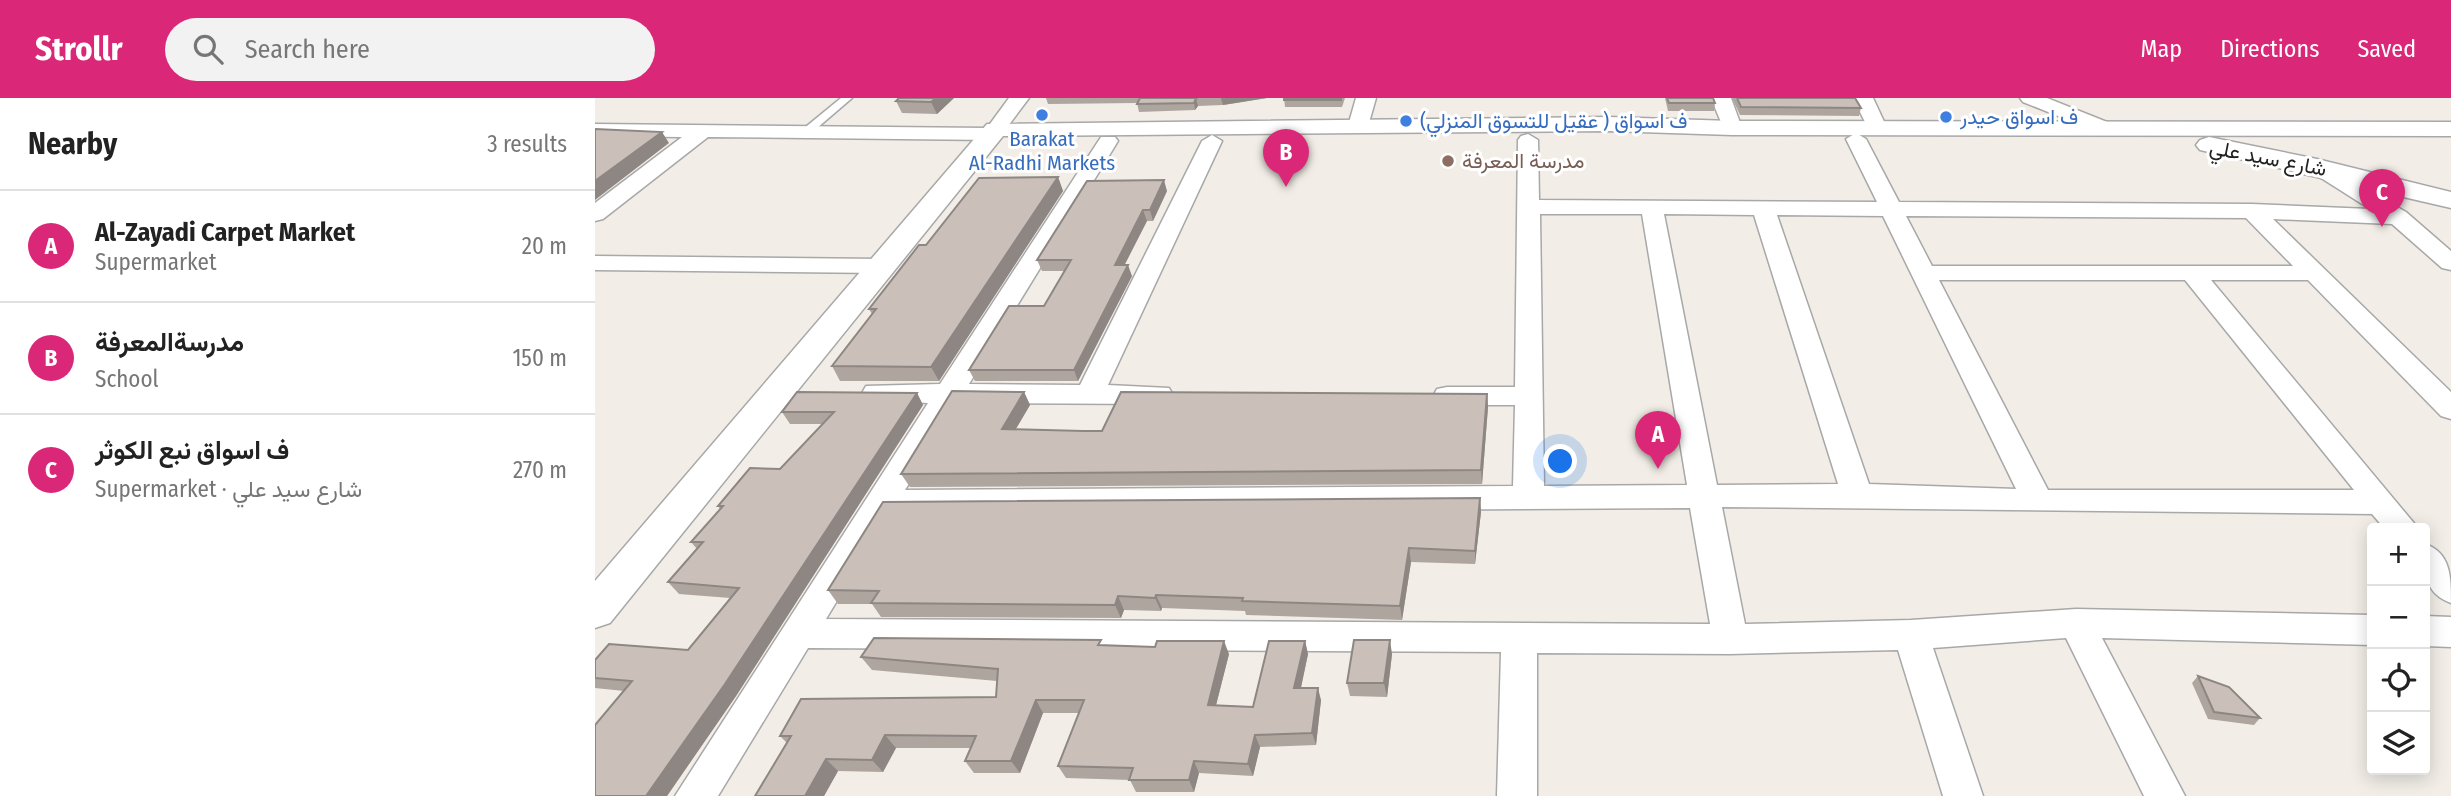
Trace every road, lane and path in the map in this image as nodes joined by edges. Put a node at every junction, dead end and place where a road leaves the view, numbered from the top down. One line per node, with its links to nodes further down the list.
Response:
1 (847, 98): 13 (lane)
2 (1019, 98): 16 (street)
3 (1366, 98): 7 (street)
4 (1721, 98): 8 (street)
5 (1863, 98): 15 (street)
6 (2030, 98): 9 (street)
7 (1359, 126): 14 (street); 16 (street)
8 (1733, 128): 14 (street); 15 (street)
9 (2105, 128): 10 (street); 15 (street)
10 (2451, 129)
11 (595, 130): 12 (street)
12 (703, 131): 13 (street); 29 (street)
13 (806, 132): 16 (street)
14 (1611, 132): 15 (street); 18 (street)
15 (1866, 134): 17 (street); 25 (street)
16 (991, 135): 19 (street); 33 (street)
17 (2167, 139): 21 (street); 22 (street, شارع سيد علي)
18 (1528, 140): 20 (street); 24 (street)
19 (1108, 141): 20 (street); 38 (street)
20 (1212, 141): 39 (street)
21 (2451, 142)
22 (2316, 167): 23 (street, شارع سيد علي); 30 (street)
23 (2451, 200)
24 (1527, 207): 26 (street); 42 (street)
25 (1889, 208): 27 (street); 28 (street); 35 (street)
26 (1651, 209): 27 (street); 45 (street)
27 (1764, 210): 44 (street)
28 (2252, 211): 30 (street); 36 (street)
29 (595, 214)
30 (2398, 217): 32 (street)
31 (595, 263): 33 (street)
32 (2451, 263)
33 (882, 266): 37 (street)
34 (2191, 272): 35 (street); 36 (street); 49 (street)
35 (1922, 273): 47 (street)
36 (2315, 274): 43 (street)
37 (777, 392): 38 (street); 53 (street)
38 (951, 394): 39 (street); 48 (street)
39 (1089, 395): 40 (street)
40 (1184, 395)
41 (1417, 396): 42 (street)
42 (1527, 396): 46 (street)
43 (2451, 409)
44 (1857, 495): 45 (street); 47 (street)
45 (1704, 496): 46 (street); 59 (street)
46 (1529, 497): 48 (street)
47 (2038, 501): 49 (street)
48 (883, 502): 56 (street)
49 (2381, 502): 50 (street)
50 (2398, 523)
51 (2430, 563): 52 (street)
52 (2451, 589)
53 (595, 611)
54 (2076, 623): 55 (street); 57 (street); 63 (street)
55 (2367, 630)
56 (799, 633): 58 (street); 60 (street)
57 (1911, 635): 59 (street); 62 (street)
58 (1519, 636): 59 (street); 61 (street)
59 (1730, 639)
60 (695, 796)
61 (1517, 796)
62 (1963, 796)
63 (2165, 796)

